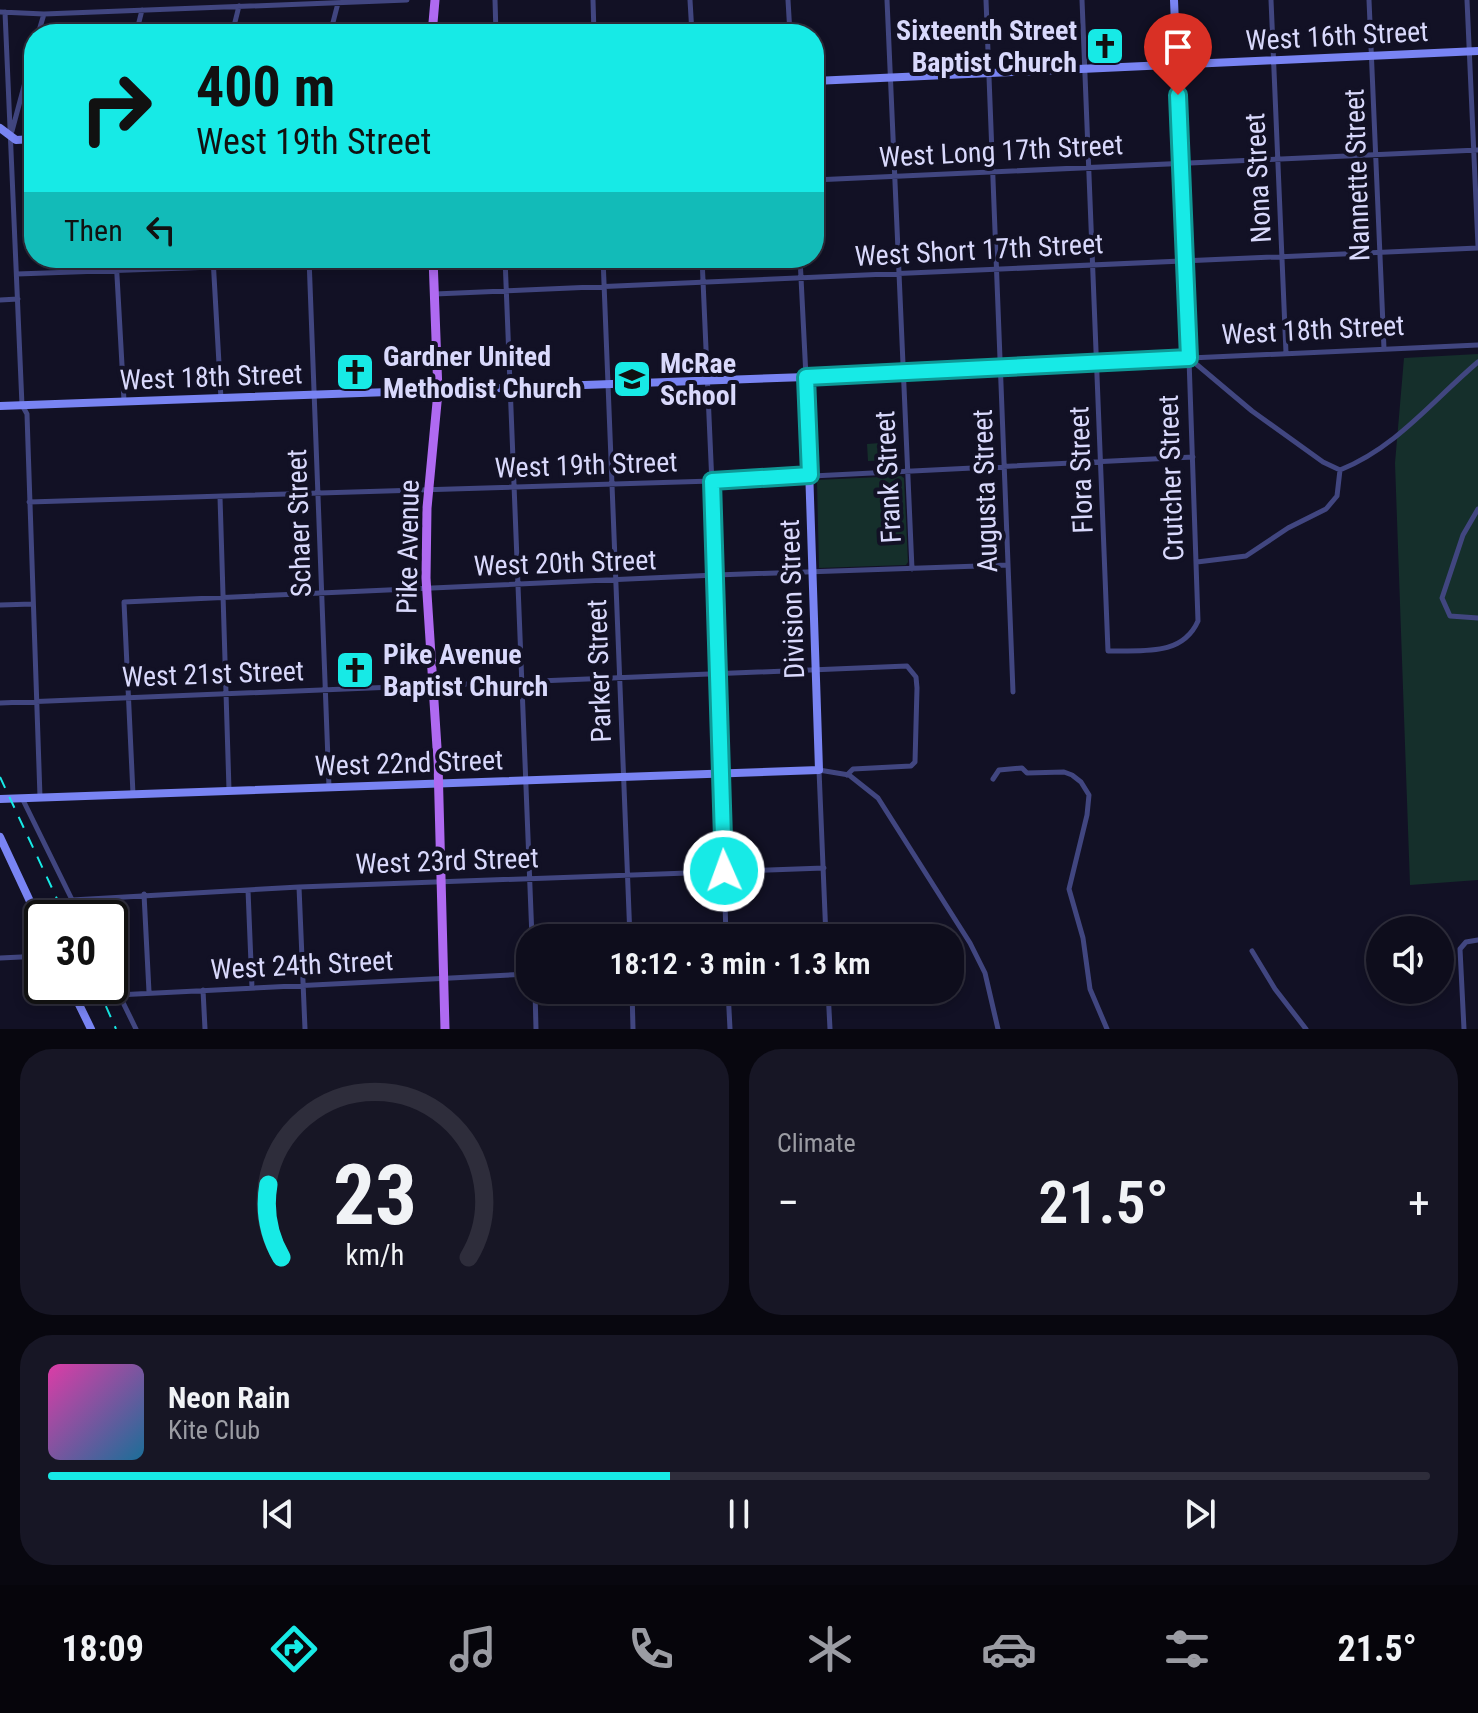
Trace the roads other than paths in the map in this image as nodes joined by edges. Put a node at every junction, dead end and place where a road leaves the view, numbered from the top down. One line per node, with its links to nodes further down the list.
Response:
1 (407, 0): 15 (street)
2 (435, 0): 24 (main road)
3 (495, 0): 25 (street)
4 (593, 0): 26 (street)
5 (690, 0): 27 (street)
6 (788, 0): 28 (street)
7 (887, 0): 35 (street, Frank Street)
8 (986, 0): 34 (street, Augusta Street)
9 (1082, 0): 33 (street, Flora Street)
10 (1174, 0): 32 (street, Crutcher Street)
11 (1271, 0): 31 (street, Nona Street)
12 (1369, 0): 30 (street, Nannette Street)
13 (1467, 0): 29 (street)
14 (321, 2): 15 (street); 16 (street)
15 (338, 3): 23 (street)
16 (239, 6): 17 (street); 22 (street)
17 (142, 10): 19 (street); 21 (street)
18 (3, 12): 19 (street); 39 (street)
19 (44, 14): 20 (street)
20 (41, 24)
21 (138, 24)
22 (234, 24)
23 (333, 24)
24 (433, 24)
25 (496, 24)
26 (594, 24)
27 (691, 24)
28 (789, 24)
29 (1474, 52): 30 (street, West 16th Street); 41 (street)
30 (1371, 56): 31 (street, West 16th Street); 42 (street, Nannette Street)
31 (1273, 61): 32 (street, West 16th Street); 43 (street, Nona Street)
32 (1177, 65): 33 (street, West 16th Street); 44 (street, Crutcher Street)
33 (1084, 69): 34 (street, West 16th Street); 45 (street, Flora Street)
34 (987, 73): 35 (street, West 16th Street); 46 (street, Augusta Street)
35 (890, 78): 36 (street, West 16th Street); 47 (street, Frank Street)
36 (824, 81)
37 (24, 85): 39 (street)
38 (0, 128): 39 (street)
39 (10, 135): 40 (street); 65 (street)
40 (24, 140)
41 (1476, 150): 42 (street, West Long 17th Street); 49 (street)
42 (1376, 154): 43 (street, West Long 17th Street); 50 (street, Nannette Street)
43 (1277, 159): 44 (street, West Long 17th Street); 51 (street, Nona Street)
44 (1181, 163): 45 (street, West Long 17th Street); 52 (street, Crutcher Street)
45 (1088, 167): 46 (street, West Long 17th Street); 53 (street, Flora Street)
46 (992, 172): 47 (street, West Long 17th Street); 62 (street, Augusta Street)
47 (894, 176): 48 (street, West Long 17th Street); 64 (street, Frank Street)
48 (824, 180)
49 (1478, 247): 50 (street, West Short 17th Street)
50 (1380, 252): 51 (street, West Short 17th Street); 74 (street, Nannette Street)
51 (1282, 256): 52 (street, West Short 17th Street); 75 (street, Nona Street)
52 (1186, 261): 53 (street, West Short 17th Street); 76 (street, Crutcher Street)
53 (1092, 265): 62 (street, West Short 17th Street); 77 (street, Flora Street)
54 (181, 268): 63 (street)
55 (213, 268): 87 (street)
56 (309, 268): 86 (street, Schaer Street)
57 (433, 268): 70 (main road, Pike Avenue)
58 (505, 268): 69 (street)
59 (603, 268): 68 (street, Parker Street)
60 (702, 268): 67 (street)
61 (800, 268): 66 (street, Division Street)
62 (996, 269): 64 (street, West Short 17th Street); 79 (street, Augusta Street)
63 (116, 270): 65 (street); 88 (street)
64 (899, 273): 66 (street, West Short 17th Street); 80 (street, Frank Street)
65 (17, 274): 71 (street)
66 (801, 278): 67 (street, West Short 17th Street); 81 (street, Division Street)
67 (703, 283): 68 (street, West Short 17th Street); 82 (street)
68 (604, 287): 69 (street, West Short 17th Street); 83 (street, Parker Street)
69 (506, 291): 70 (street, West Short 17th Street); 84 (street)
70 (434, 294): 85 (main road, Pike Avenue)
71 (18, 299): 72 (street); 89 (street)
72 (0, 300)
73 (1478, 345): 74 (street, West 18th Street)
74 (1384, 349): 75 (street, West 18th Street)
75 (1286, 353): 76 (street, West 18th Street)
76 (1189, 358): 77 (street, West 18th Street); 91 (street, Crutcher Street); 95 (street)
77 (1096, 362): 79 (street, West 18th Street); 92 (street, Flora Street)
78 (1478, 362): 95 (street)
79 (1000, 366): 80 (street, West 18th Street); 93 (street, Augusta Street)
80 (903, 371): 81 (street, West 18th Street); 94 (street, Frank Street)
81 (806, 377): 82 (street, West 18th Street); 96 (street, Division Street)
82 (708, 381): 83 (street, West 18th Street); 97 (street)
83 (608, 384): 84 (street, West 18th Street); 98 (street, Parker Street)
84 (510, 388): 85 (street, West 18th Street); 99 (street)
85 (438, 392): 86 (street, West 18th Street); 100 (main road, Pike Avenue)
86 (315, 395): 87 (street, West 18th Street); 101 (street, Schaer Street)
87 (221, 399): 88 (street, West 18th Street)
88 (124, 402): 89 (street, West 18th Street)
89 (22, 405): 90 (street, West 18th Street); 103 (street)
90 (0, 406)
91 (1193, 457): 92 (street, West 19th Street); 105 (street, Crutcher Street)
92 (1101, 461): 93 (street, West 19th Street); 117 (street, Flora Street)
93 (1005, 466): 94 (street, West 19th Street); 106 (street, Augusta Street)
94 (907, 470): 96 (street, West 19th Street); 107 (street, Frank Street)
95 (1340, 470): 105 (street)
96 (810, 475): 97 (street, West 19th Street); 108 (street, Division Street)
97 (712, 481): 98 (street, West 19th Street); 109 (street)
98 (612, 483): 99 (street, West 19th Street); 110 (street, Parker Street)
99 (514, 488): 100 (street, West 19th Street); 111 (street)
100 (429, 491): 101 (street, West 19th Street); 112 (main road, Pike Avenue)
101 (318, 494): 102 (street, West 19th Street); 113 (street, Schaer Street)
102 (220, 497): 103 (street, West 19th Street); 114 (street)
103 (29, 502): 115 (street)
104 (1478, 509): 118 (street)
105 (1197, 562): 117 (street, Crutcher Street)
106 (1008, 565): 107 (street, West 20th Street); 125 (street, Augusta Street)
107 (912, 569): 108 (street, West 20th Street)
108 (813, 573): 109 (street, West 20th Street); 119 (street, Division Street)
109 (716, 575): 110 (street, West 20th Street); 120 (street)
110 (616, 581): 111 (street, West 20th Street); 121 (street, Parker Street)
111 (518, 585): 112 (street, West 20th Street); 122 (street)
112 (427, 588): 113 (street, West 20th Street); 123 (main road, Pike Avenue)
113 (321, 593): 114 (street, West 20th Street); 124 (street, Schaer Street)
114 (223, 597): 126 (street); 127 (street, West 20th Street)
115 (33, 604): 116 (street); 128 (street)
116 (0, 605)
117 (1199, 618)
118 (1478, 618)
119 (817, 669): 120 (street, West 21st Street); 130 (street, Division Street); 132 (street, West 21st Street)
120 (719, 673): 121 (street, West 21st Street); 131 (street)
121 (619, 678): 122 (street, West 21st Street); 133 (street, Parker Street)
122 (522, 682): 123 (street, West 21st Street); 135 (street)
123 (433, 685): 124 (street, West 21st Street); 136 (main road, Pike Avenue)
124 (325, 690): 126 (street, West 21st Street); 137 (street, Schaer Street)
125 (1013, 692)
126 (226, 694): 127 (street, West 21st Street); 138 (street)
127 (129, 698): 128 (street, West 21st Street); 139 (street)
128 (37, 702): 129 (street, West 21st Street); 140 (street)
129 (0, 703)
130 (819, 770): 131 (street, West 22nd Street); 132 (street); 144 (street, Division Street)
131 (721, 774): 133 (street, West 22nd Street); 145 (street)
132 (847, 775): 184 (street)
133 (623, 777): 135 (street, West 22nd Street); 146 (street, Parker Street)
134 (993, 779): 185 (street)
135 (528, 781): 136 (street, West 22nd Street); 147 (street)
136 (438, 783): 137 (street, West 22nd Street); 148 (main road, Pike Avenue)
137 (329, 787): 138 (street, West 22nd Street)
138 (229, 790): 139 (street, West 22nd Street)
139 (133, 794): 140 (street, West 22nd Street)
140 (40, 797): 141 (street, West 22nd Street)
141 (22, 798): 142 (street, West 22nd Street); 153 (street)
142 (0, 799)
143 (0, 837): 152 (street)
144 (824, 868): 145 (street, West 23rd Street); 157 (street, Division Street)
145 (724, 871): 146 (street, West 23rd Street); 156 (street)
146 (627, 875): 147 (street, West 23rd Street); 155 (street, Parker Street)
147 (530, 879): 148 (street, West 23rd Street); 154 (street)
148 (442, 882): 149 (street, West 23rd Street); 163 (main road, Pike Avenue)
149 (299, 887): 150 (street, West 23rd Street); 164 (street)
150 (248, 890): 151 (street, West 23rd Street); 165 (street)
151 (144, 894): 153 (street, West 23rd Street); 167 (street)
152 (29, 900)
153 (72, 900)
154 (532, 924)
155 (629, 924)
156 (726, 924)
157 (826, 924)
158 (1478, 940): 187 (street)
159 (1252, 951): 186 (street)
160 (24, 957): 161 (street)
161 (0, 958)
162 (516, 975): 163 (street, West 24th Street)
163 (446, 978): 164 (street, West 24th Street); 179 (main road, Pike Avenue)
164 (303, 985): 165 (street, West 24th Street); 178 (street)
165 (252, 988): 166 (street, West 24th Street)
166 (203, 990): 167 (street, West 24th Street); 177 (street)
167 (149, 992): 168 (street, West 24th Street)
168 (128, 993)
169 (79, 1004): 175 (street)
170 (124, 1004): 176 (street)
171 (535, 1004): 180 (street)
172 (632, 1004): 181 (street)
173 (729, 1004): 182 (street)
174 (829, 1004): 183 (street)
175 (91, 1029)
176 (136, 1029)
177 (205, 1029)
178 (305, 1029)
179 (445, 1029)
180 (536, 1029)
181 (633, 1029)
182 (730, 1029)
183 (830, 1029)
184 (998, 1029)
185 (1107, 1029)
186 (1306, 1029)
187 (1464, 1029)

